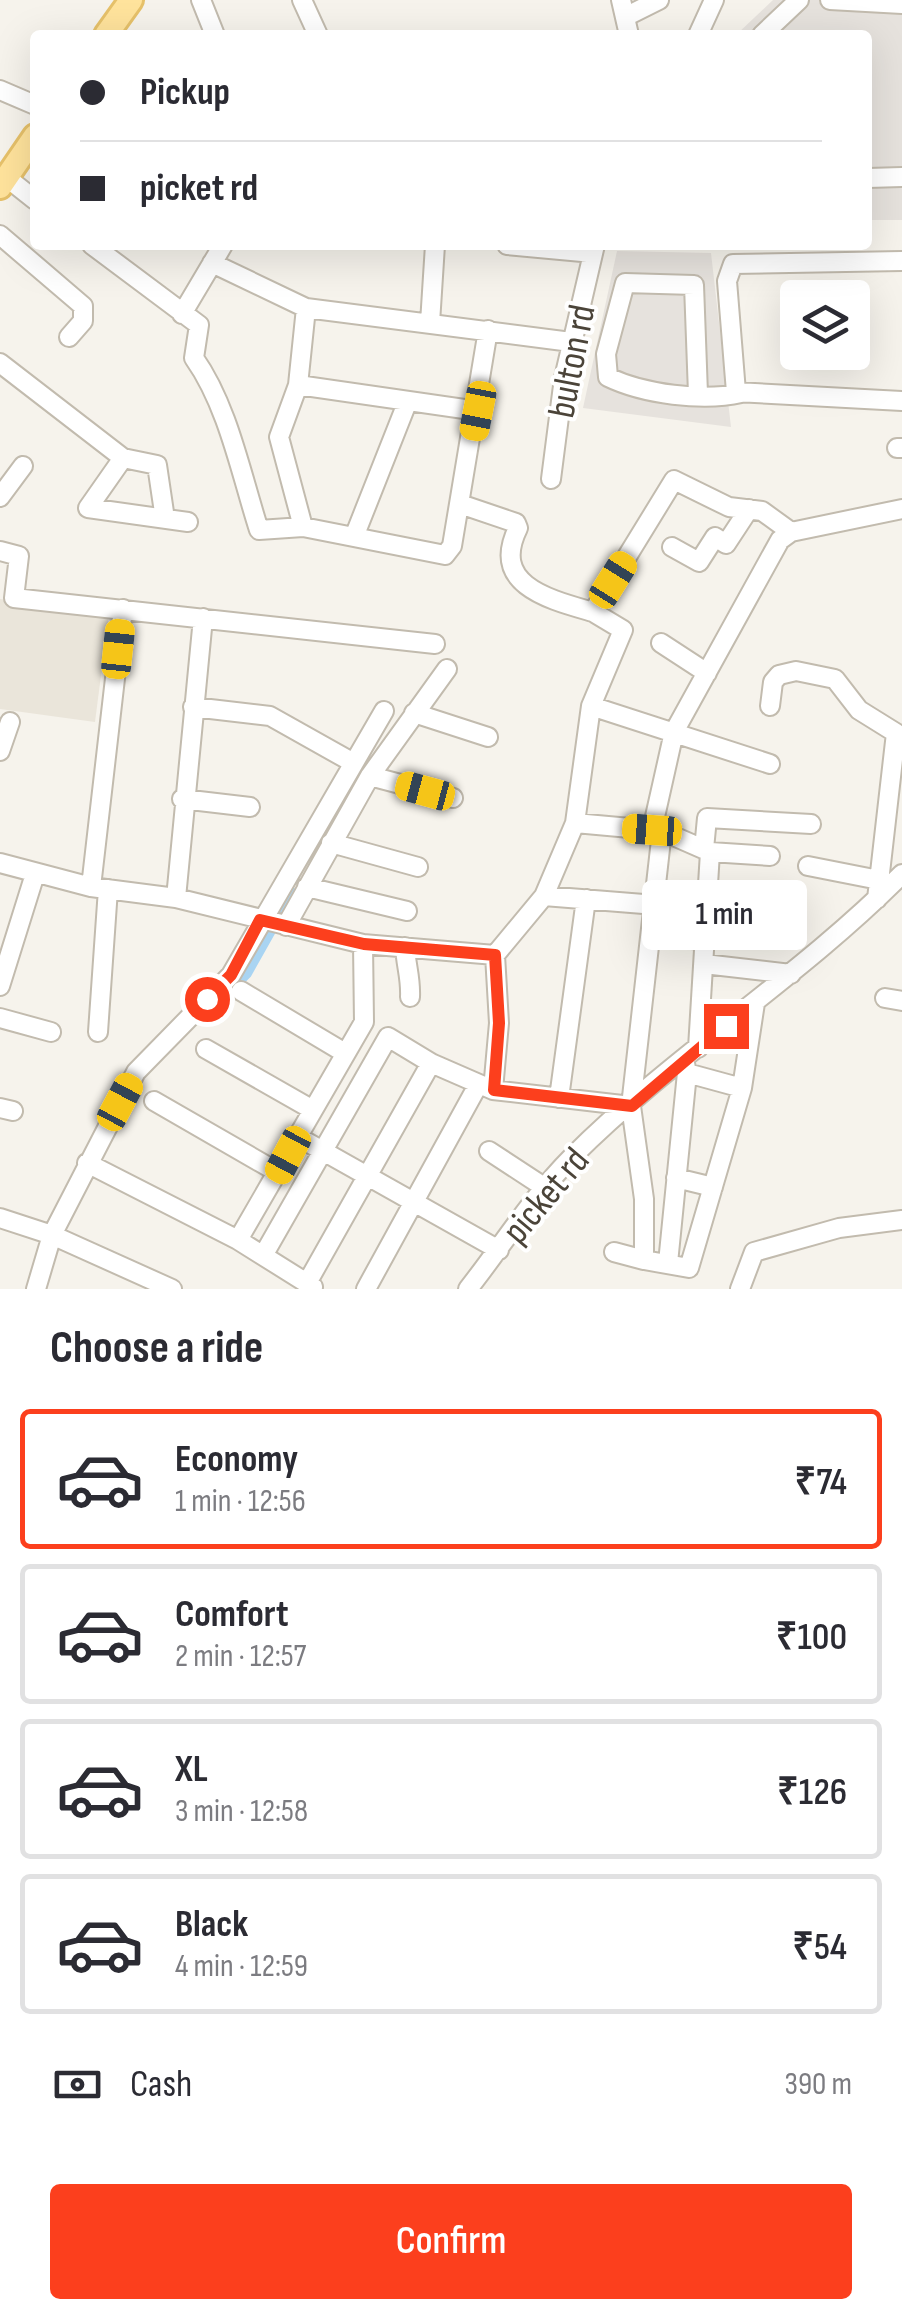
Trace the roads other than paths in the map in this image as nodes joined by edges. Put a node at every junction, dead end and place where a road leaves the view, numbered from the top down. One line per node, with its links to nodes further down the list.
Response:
1 (201, 0): 11 (street)
2 (302, 0): 12 (street)
3 (659, 0): 9 (street)
4 (714, 0): 13 (street)
5 (798, 0): 14 (street)
6 (830, 0): 8 (street)
7 (122, 2): 10 (main road)
8 (902, 4)
9 (626, 17)
10 (108, 30)
11 (213, 30)
12 (316, 30)
13 (700, 30)
14 (767, 30)
15 (0, 90): 16 (street)
16 (30, 103)
17 (30, 143): 20 (main road)
18 (902, 177): 19 (street)
19 (872, 178)
20 (3, 182): 21 (street)
21 (30, 197)
22 (0, 234): 33 (street)
23 (103, 250): 30 (street)
24 (220, 250): 28 (street)
25 (435, 250): 31 (street)
26 (594, 250): 34 (street, bulton rd)
27 (902, 262): 37 (street)
28 (212, 263): 29 (street); 30 (street)
29 (306, 308): 31 (street); 36 (street)
30 (182, 314): 51 (street)
31 (430, 323): 32 (street)
32 (488, 330): 34 (street); 41 (street)
33 (69, 337)
34 (571, 342): 44 (street, bulton rd)
35 (0, 363): 42 (street)
36 (298, 385): 40 (street); 51 (street)
37 (741, 393): 38 (street); 39 (street)
38 (698, 394): 38 (street)
39 (902, 401)
40 (407, 403): 41 (street); 53 (street)
41 (478, 411): 46 (street)
42 (123, 458): 49 (street); 49 (street)
43 (23, 466): 45 (street)
44 (551, 478)
45 (0, 497)
46 (460, 504): 53 (street); 57 (street)
47 (749, 509): 52 (street); 54 (street); 57 (street)
48 (902, 509): 52 (street)
49 (165, 519): 50 (street)
50 (188, 522)
51 (304, 527): 53 (street)
52 (792, 532): 62 (street)
53 (354, 537)
54 (672, 547)
55 (0, 551): 56 (street)
56 (122, 610): 58 (street); 90 (street)
57 (593, 612): 63 (street)
58 (203, 618): 60 (street); 65 (street)
59 (661, 643): 62 (street)
60 (434, 644)
61 (447, 669): 67 (street)
62 (707, 672): 69 (street)
63 (591, 706): 69 (street); 78 (street)
64 (770, 706): 91 (street)
65 (193, 708): 72 (street); 76 (street)
66 (384, 711): 72 (street)
67 (414, 712): 70 (street); 74 (street)
68 (10, 722): 71 (street)
69 (674, 732): 73 (street); 80 (street)
70 (488, 736)
71 (0, 751)
72 (352, 762): 97 (street)
73 (770, 764)
74 (370, 776): 75 (street); 81 (street)
75 (452, 798)
76 (182, 799): 77 (street); 93 (street)
77 (250, 808)
78 (575, 823): 80 (street); 92 (street)
79 (810, 824): 82 (street)
80 (657, 830): 82 (street); 95 (street)
81 (332, 843): 86 (street); 89 (street)
82 (707, 851): 83 (street); 99 (street)
83 (770, 856)
84 (0, 864): 87 (street)
85 (808, 866): 91 (street)
86 (418, 867)
87 (34, 874): 90 (street); 105 (street)
88 (902, 874): 91 (street, picket rd)
89 (308, 887): 96 (street); 97 (street)
90 (100, 888): 93 (street); 111 (street)
91 (878, 890): 104 (street, picket rd)
92 (544, 896): 94 (street); 102 (street)
93 (176, 898): 97 (street)
94 (586, 899): 95 (street); 118 (street)
95 (656, 905): 98 (street)
96 (407, 910)
97 (273, 923): 100 (street); 125 (street)
98 (653, 936): 99 (street); 120 (street)
99 (704, 940): 103 (street)
100 (364, 944): 101 (street); 113 (street)
101 (405, 948): 102 (street); 107 (street)
102 (495, 955): 116 (street)
103 (704, 964): 104 (street); 114 (street)
104 (791, 974): 108 (street, picket rd)
105 (0, 986)
106 (241, 991): 113 (street)
107 (410, 997)
108 (755, 1003): 114 (street, picket rd); 117 (street)
109 (0, 1018): 110 (street)
110 (51, 1032)
111 (98, 1032)
112 (206, 1049): 121 (street)
113 (345, 1053): 121 (street)
114 (690, 1060): 117 (street); 120 (street, picket rd); 128 (street)
115 (431, 1063): 116 (street); 123 (street); 127 (street)
116 (486, 1087): 118 (street); 131 (street)
117 (742, 1088): 129 (street)
118 (559, 1098): 120 (street)
119 (154, 1102): 126 (street)
120 (632, 1106): 130 (street, picket rd); 139 (street)
121 (313, 1110): 122 (street)
122 (298, 1137): 123 (street); 126 (street)
123 (324, 1151): 127 (street); 138 (street)
124 (488, 1152): 130 (street)
125 (92, 1165): 134 (street); 135 (street)
126 (279, 1173): 135 (street)
127 (368, 1177): 131 (street); 141 (street)
128 (676, 1178): 129 (street); 140 (street)
129 (712, 1187): 140 (street)
130 (547, 1189): 136 (street, picket rd)
131 (416, 1204): 136 (street); 144 (street)
132 (0, 1218): 134 (street)
133 (902, 1220): 146 (street)
134 (52, 1235): 142 (street); 143 (street)
135 (238, 1240): 138 (street)
136 (499, 1250): 145 (street, picket rd)
137 (614, 1252): 139 (street)
138 (264, 1254): 141 (street)
139 (644, 1260): 140 (street)
140 (668, 1263)
141 (312, 1286)
142 (36, 1289)
143 (172, 1289)
144 (366, 1289)
145 (468, 1289)
146 (740, 1289)

